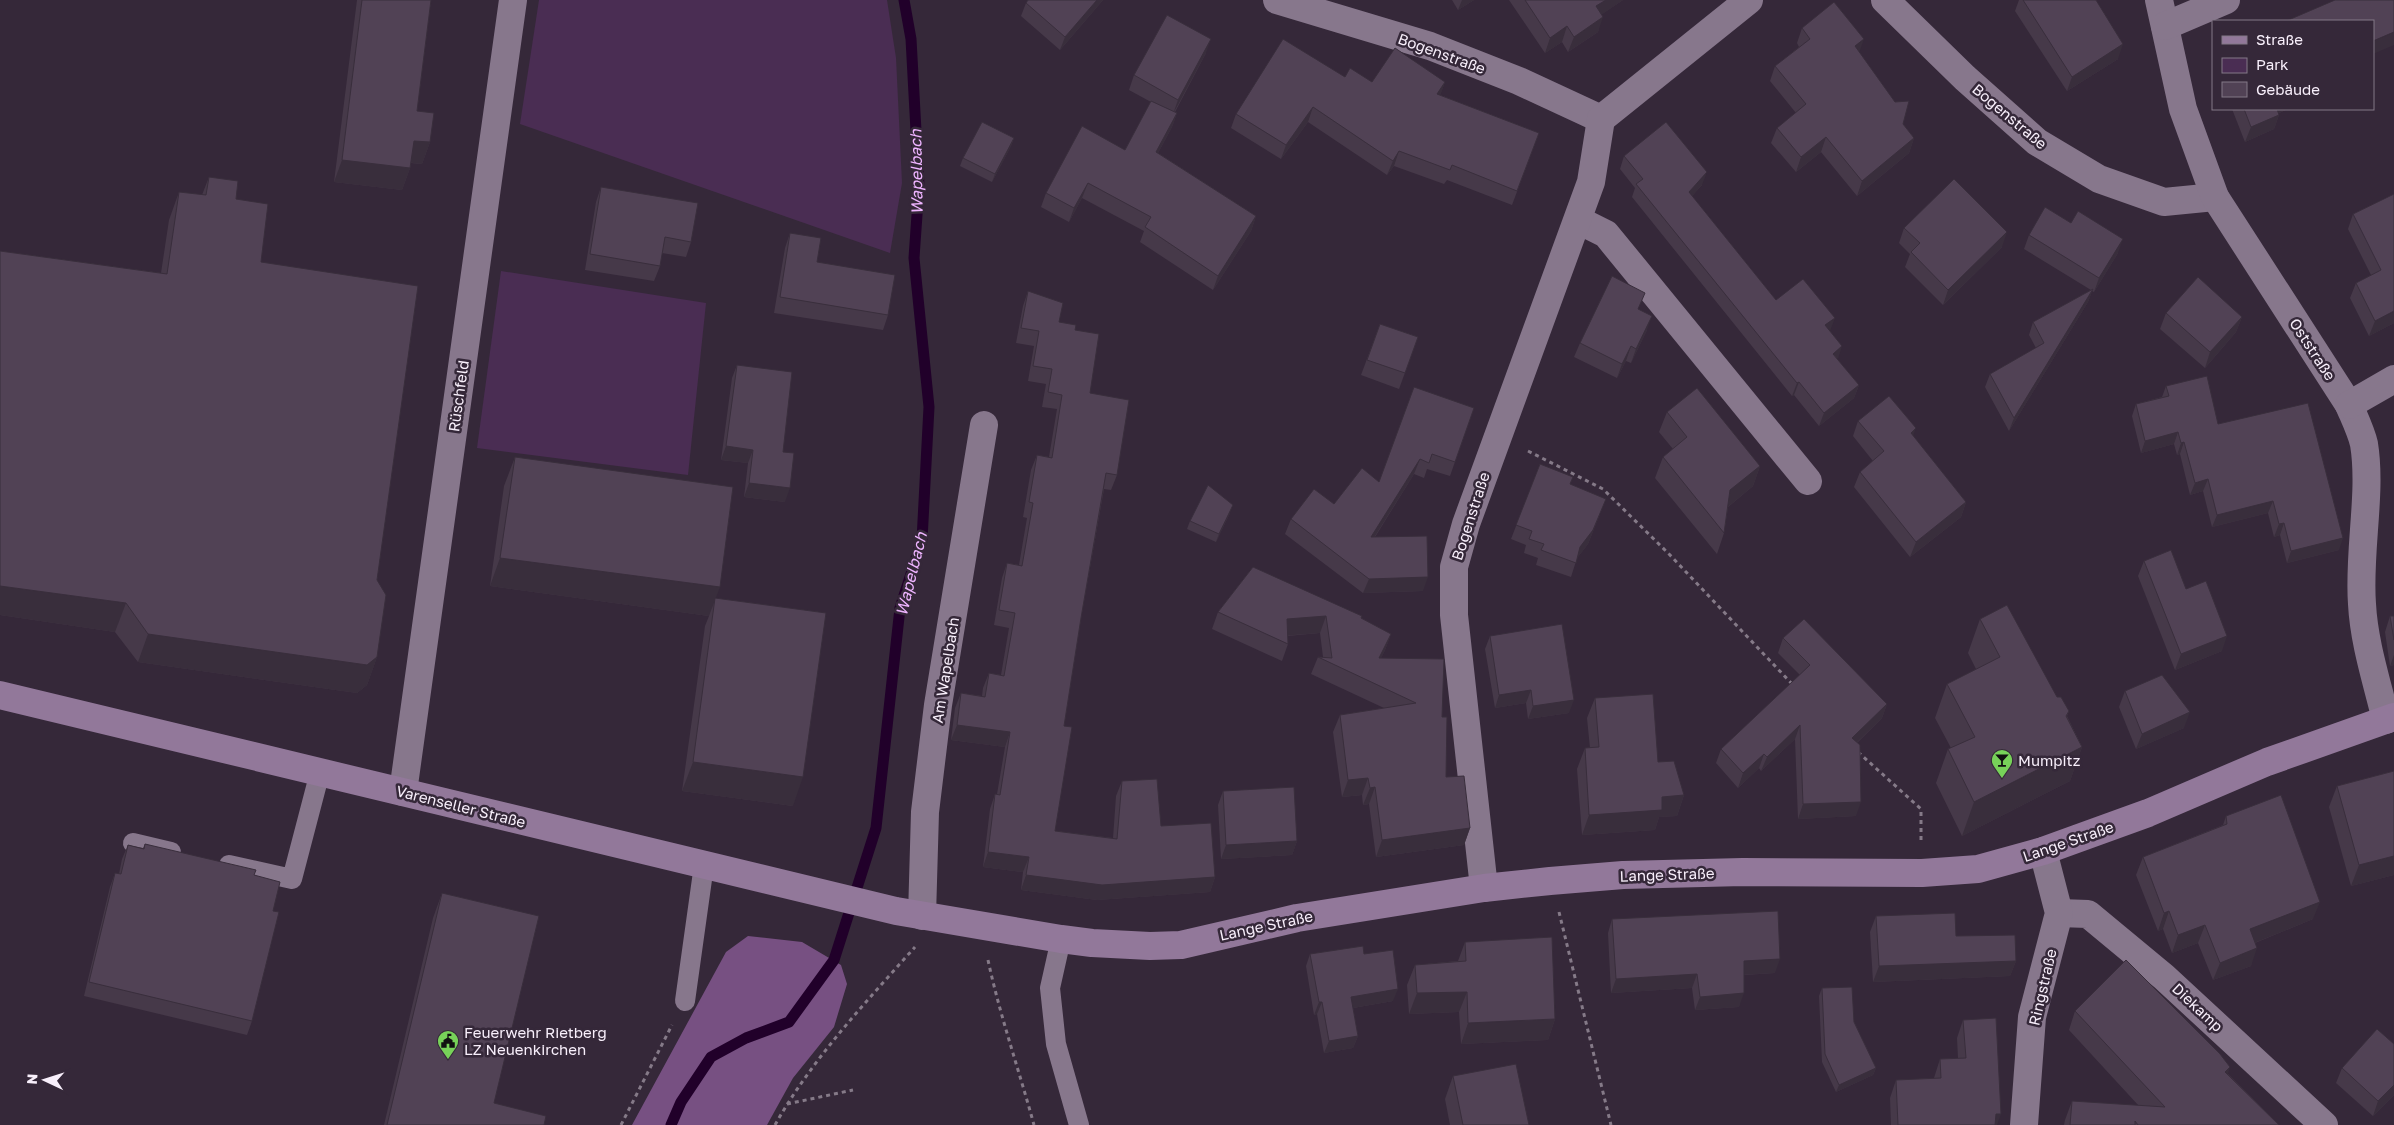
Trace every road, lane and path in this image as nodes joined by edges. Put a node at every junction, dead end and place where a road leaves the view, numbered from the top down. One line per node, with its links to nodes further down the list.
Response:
1 (513, 0): 20 (street, Rüschfeld)
2 (1277, 0): 7 (street, Bogenstraße)
3 (1749, 0): 7 (street)
4 (1885, 0): 8 (street, Bogenstraße)
5 (2226, 0): 6 (street)
6 (2162, 13): 8 (street, Oststraße)
7 (1601, 119): 9 (street, Bogenstraße)
8 (2215, 197): 11 (street, Oststraße)
9 (1578, 220): 13 (street, Bogenstraße); 14 (street)
10 (2394, 379): 11 (street)
11 (2349, 405): 17 (street, Oststraße)
12 (984, 425): 27 (street, Am Wapelbach)
13 (1497, 435): 15 (path); 26 (street, Bogenstraße)
14 (1808, 481)
15 (1795, 687)
16 (0, 695): 19 (main road, Varenseller Straße)
17 (2390, 718): 22 (main road, Lange Straße)
18 (1854, 748): 24 (path)
19 (320, 772): 20 (main road, Varenseller Straße); 21 (lane)
20 (403, 792): 23 (main road, Varenseller Straße)
21 (133, 843)
22 (2043, 851): 24 (main road, Lange Straße); 28 (street, Ringstraße)
23 (704, 865): 27 (main road, Varenseller Straße); 31 (lane)
24 (1922, 873): 25 (main road, Lange Straße)
25 (1550, 881): 26 (main road, Lange Straße); 38 (path)
26 (1484, 888): 29 (main road, Lange Straße)
27 (909, 913): 29 (main road, Lange Straße); 33 (path)
28 (2059, 913): 39 (street, Ringstraße); 40 (street, Diekamp)
29 (1061, 939): 37 (lane)
30 (988, 956): 36 (path)
31 (685, 1001): 34 (path)
32 (853, 1090): 33 (path)
33 (787, 1104): 35 (path)
34 (621, 1125)
35 (775, 1125)
36 (1034, 1125)
37 (1079, 1125)
38 (1611, 1125)
39 (2024, 1125)
40 (2324, 1125)

